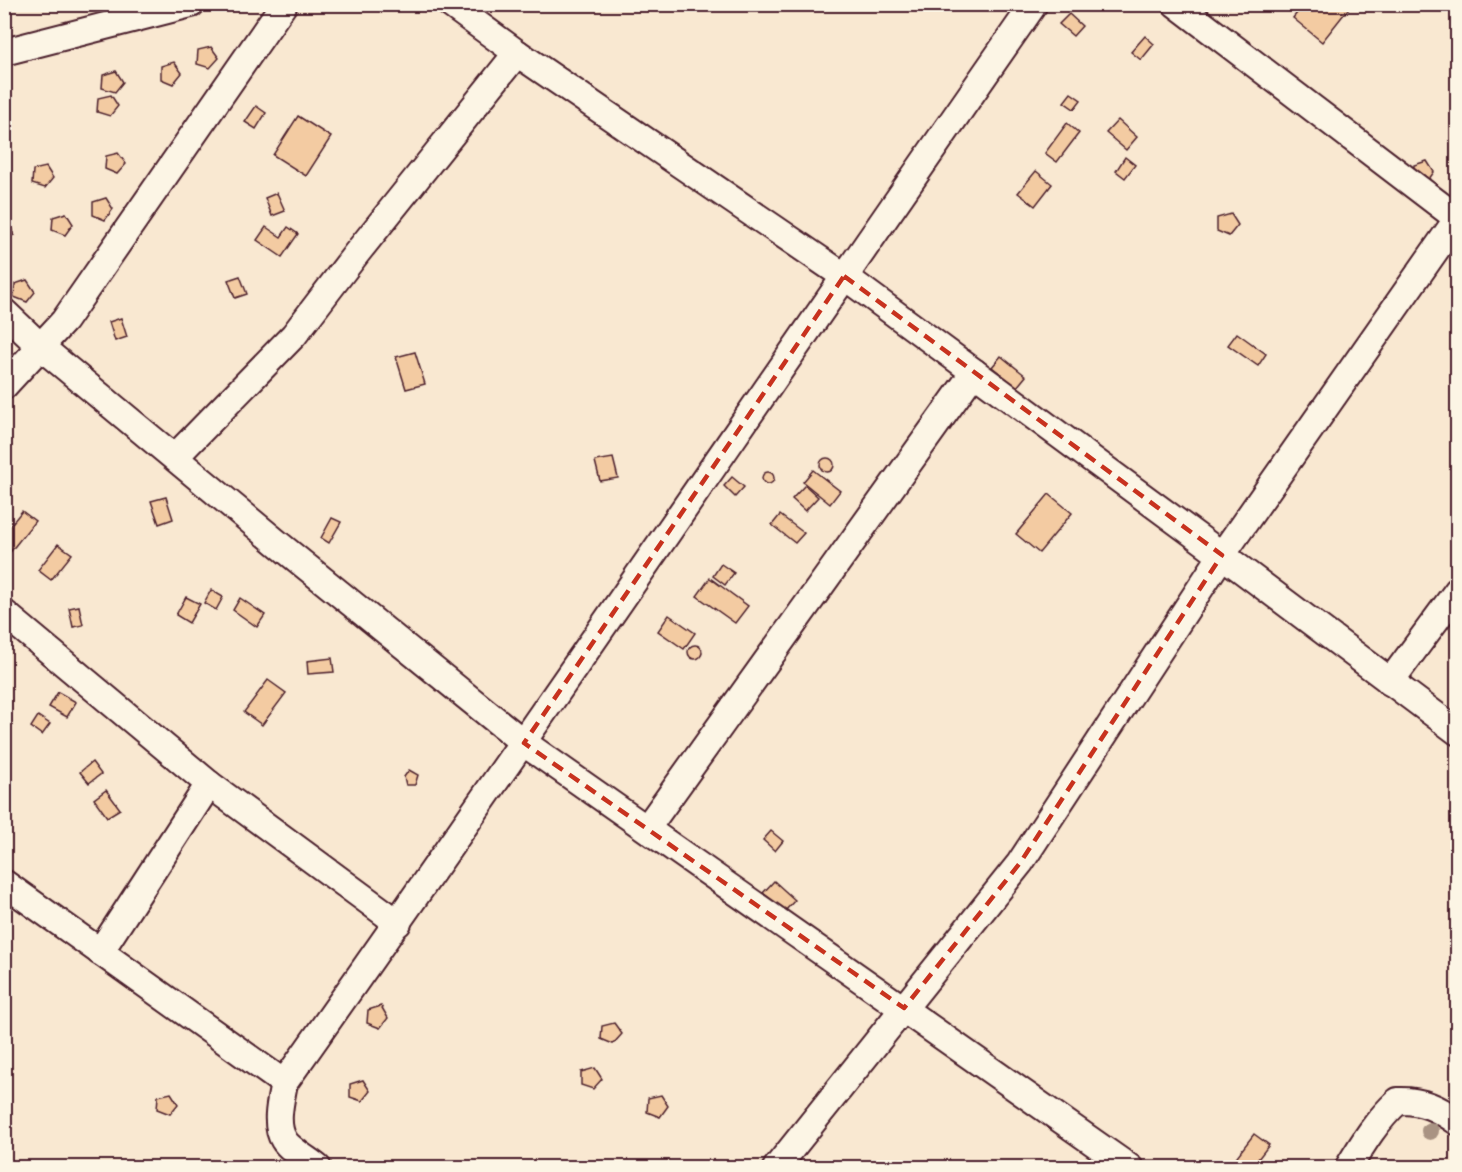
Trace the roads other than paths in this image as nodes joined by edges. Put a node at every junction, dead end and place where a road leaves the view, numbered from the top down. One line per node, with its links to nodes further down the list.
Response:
1 (191, 4): 6 (street)
2 (284, 4): 11 (street)
3 (450, 4): 7 (street)
4 (1034, 4): 9 (street)
5 (1176, 4): 8 (street)
6 (4, 52)
7 (518, 53): 9 (street); 14 (street)
8 (1457, 218): 15 (street)
9 (844, 276): 12 (street); 20 (street)
10 (4, 312): 11 (street)
11 (41, 347): 13 (street); 14 (street)
12 (974, 372): 15 (street); 22 (street)
13 (4, 386)
14 (175, 457): 20 (street)
15 (1222, 555): 18 (street); 26 (street)
16 (1458, 590): 18 (street)
17 (4, 613): 21 (street)
18 (1390, 682): 19 (street)
19 (1458, 732)
20 (524, 743): 22 (street); 24 (street)
21 (209, 784): 24 (street); 25 (street)
22 (647, 828): 26 (street)
23 (4, 883): 25 (street)
24 (398, 922): 27 (street)
25 (100, 952): 27 (street)
26 (904, 1008): 30 (street); 31 (street)
27 (284, 1083): 29 (street)
28 (1458, 1122): 32 (street)
29 (318, 1167)
30 (776, 1167)
31 (1130, 1167)
32 (1348, 1167)

